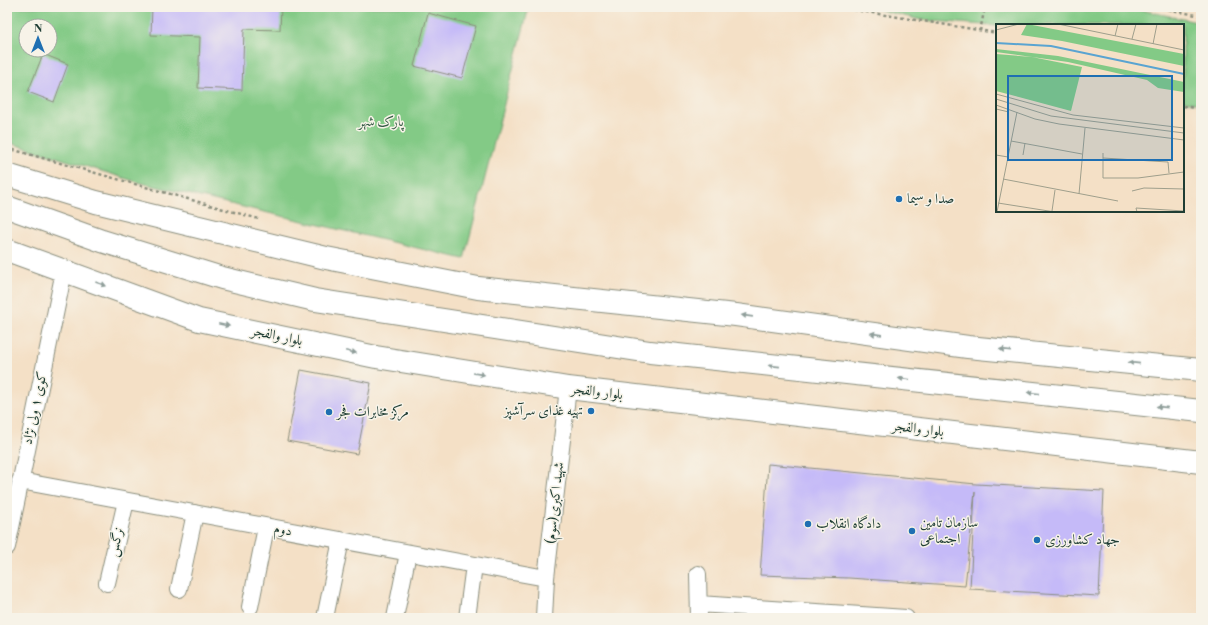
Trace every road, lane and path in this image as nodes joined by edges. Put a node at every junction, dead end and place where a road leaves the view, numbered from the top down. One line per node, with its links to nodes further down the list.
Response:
1 (836, 7): 5 (path)
2 (985, 7): 5 (path)
3 (1157, 7): 4 (path)
4 (1201, 16)
5 (980, 30): 6 (path)
6 (996, 33)
7 (1184, 106): 8 (path)
8 (1201, 109)
9 (7, 148): 12 (path)
10 (7, 174): 16 (highway, one-way to 10)
11 (7, 207): 18 (highway, one-way to 11)
12 (264, 220)
13 (7, 250): 15 (highway, بلوار والفجر)
14 (7, 265): 15 (highway)
15 (64, 270): 17 (highway, بلوار والفجر, one-way to 17); 20 (street, کوی ۱ ولی نژاد)
16 (1201, 370)
17 (568, 388): 19 (highway, بلوار والفجر); 29 (street, شهید اکبری(سوم))
18 (1201, 412)
19 (1201, 462)
20 (20, 481): 21 (street, دوم); 25 (street, کوی ۱ ولی نژاد)
21 (126, 501): 22 (street, دوم); 30 (street, نرگس)
22 (196, 513): 23 (street, دوم); 31 (street)
23 (266, 526): 24 (street, دوم); 32 (street)
24 (341, 540): 26 (street, دوم); 34 (street)
25 (7, 547)
26 (408, 553): 27 (street, دوم); 35 (street)
27 (474, 565): 29 (street, دوم); 36 (street)
28 (698, 574): 33 (street)
29 (546, 578): 37 (street, شهید اکبری(سوم))
30 (107, 583)
31 (179, 589)
32 (250, 607)
33 (699, 611): 38 (street)
34 (325, 618)
35 (395, 618)
36 (467, 618)
37 (544, 618)
38 (906, 618)

